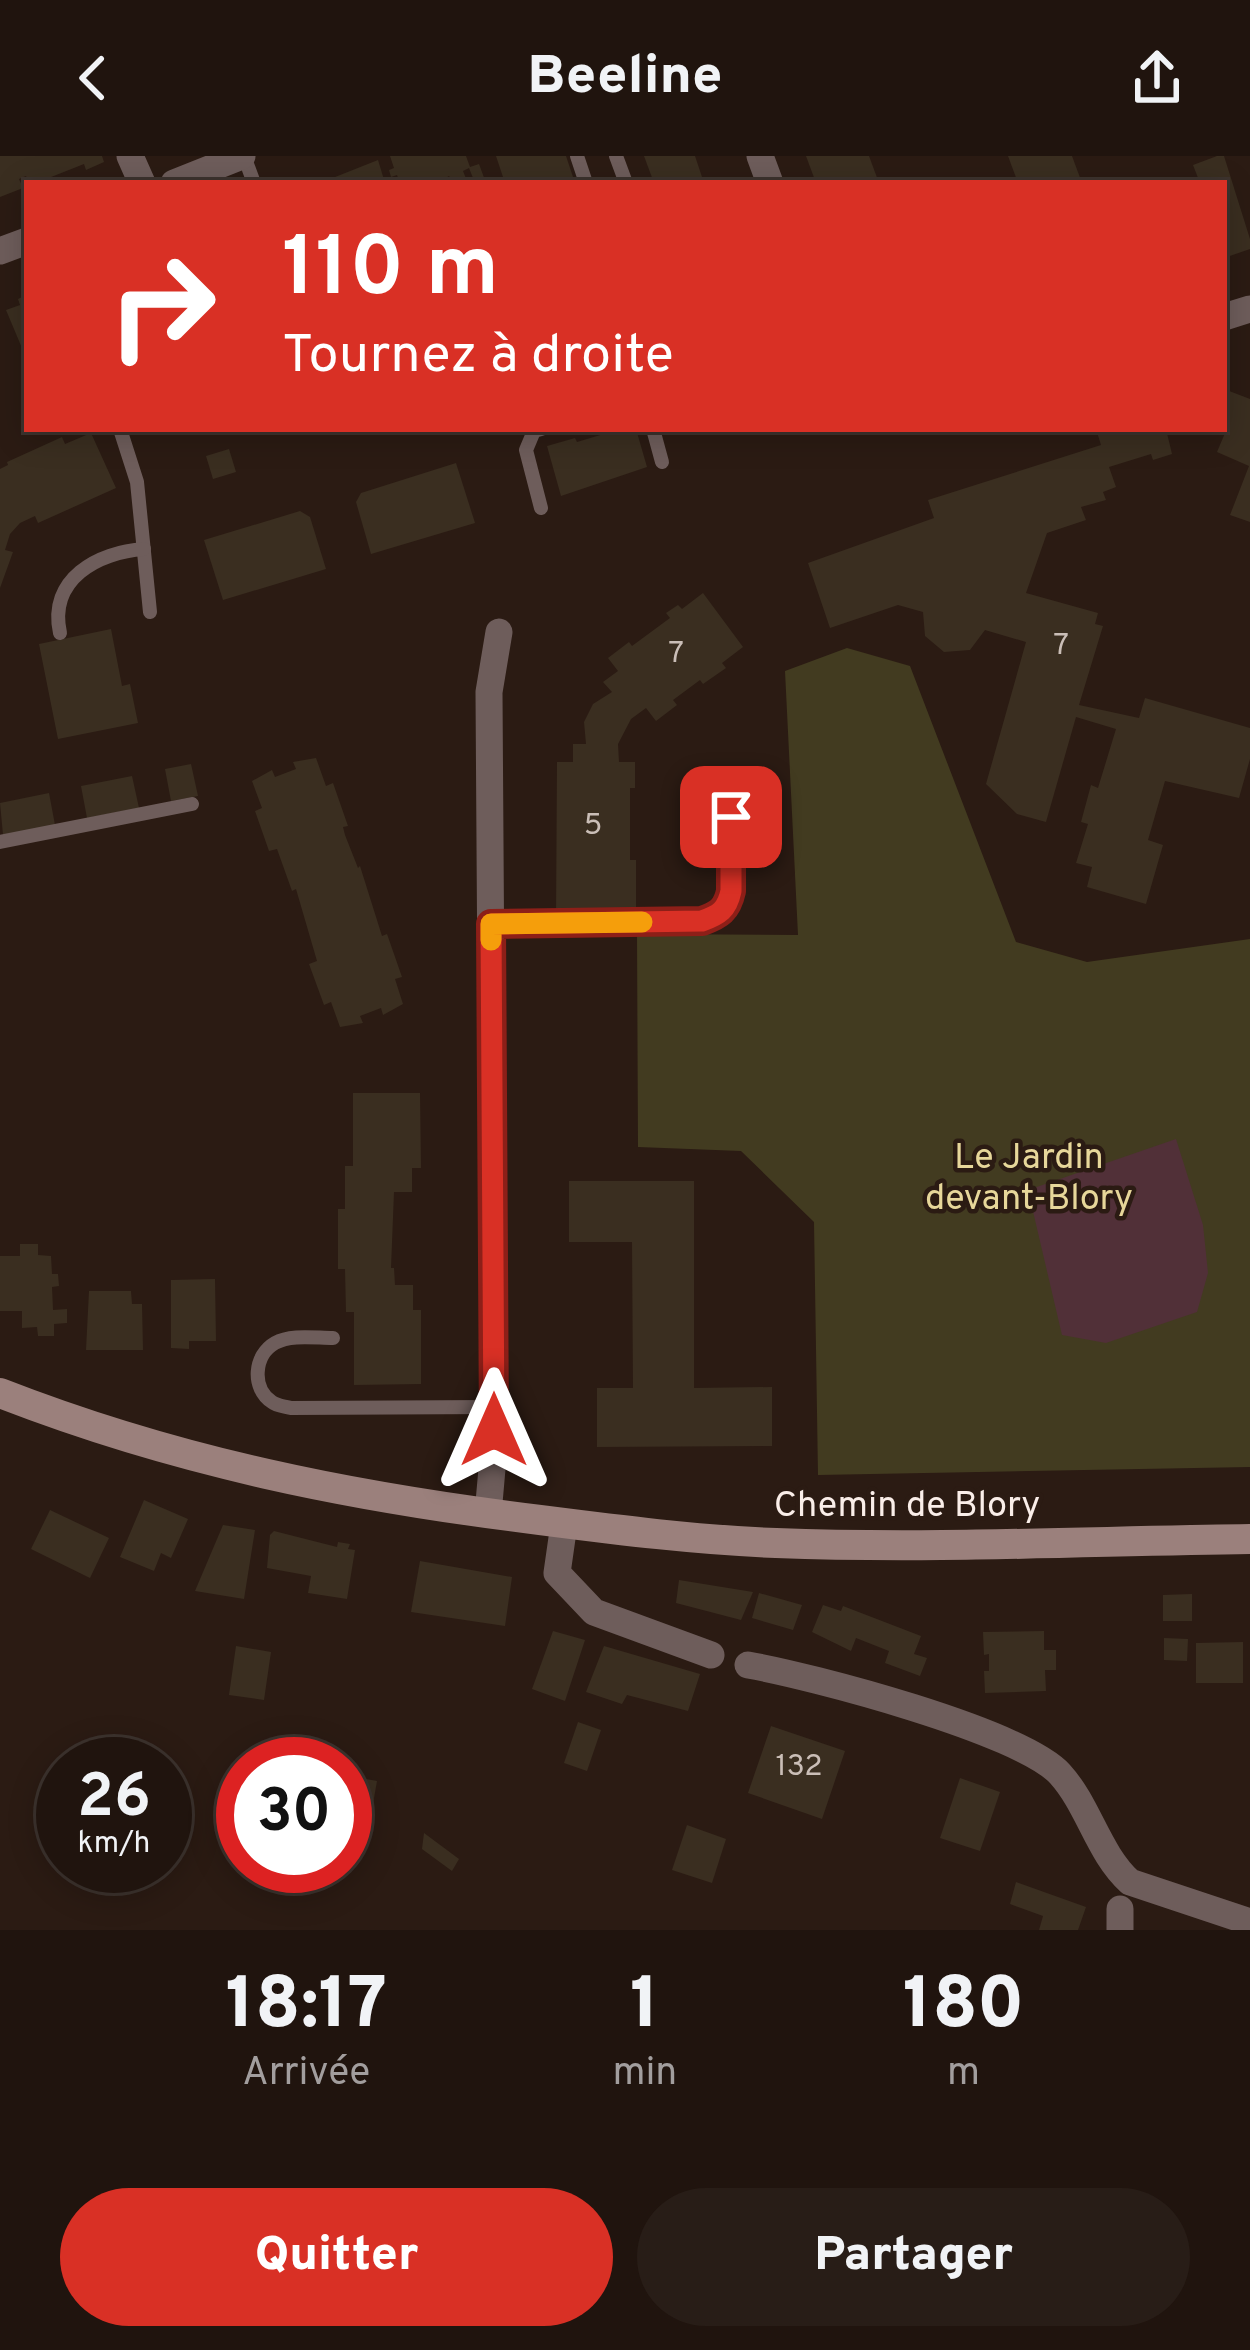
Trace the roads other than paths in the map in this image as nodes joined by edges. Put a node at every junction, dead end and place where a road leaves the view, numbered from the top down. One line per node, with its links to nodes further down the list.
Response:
1 (243, 156): 2 (street)
2 (182, 180)
3 (121, 432): 8 (lane)
4 (534, 432): 7 (lane)
5 (654, 432): 6 (lane)
6 (662, 462)
7 (541, 508)
8 (144, 549): 9 (lane); 11 (lane)
9 (150, 612)
10 (499, 632): 15 (street)
11 (60, 633)
12 (731, 780): 15 (lane)
13 (192, 804): 14 (lane)
14 (0, 842)
15 (491, 924): 18 (street)
16 (333, 1338): 18 (lane)
17 (0, 1394): 19 (street, Chemin de Blory)
18 (493, 1407): 19 (street)
19 (488, 1514): 20 (street, Chemin de Blory)
20 (564, 1524): 21 (street, Chemin de Blory); 22 (street)
21 (1250, 1539)
22 (711, 1655)
23 (748, 1665): 24 (street)
24 (1250, 1922)

